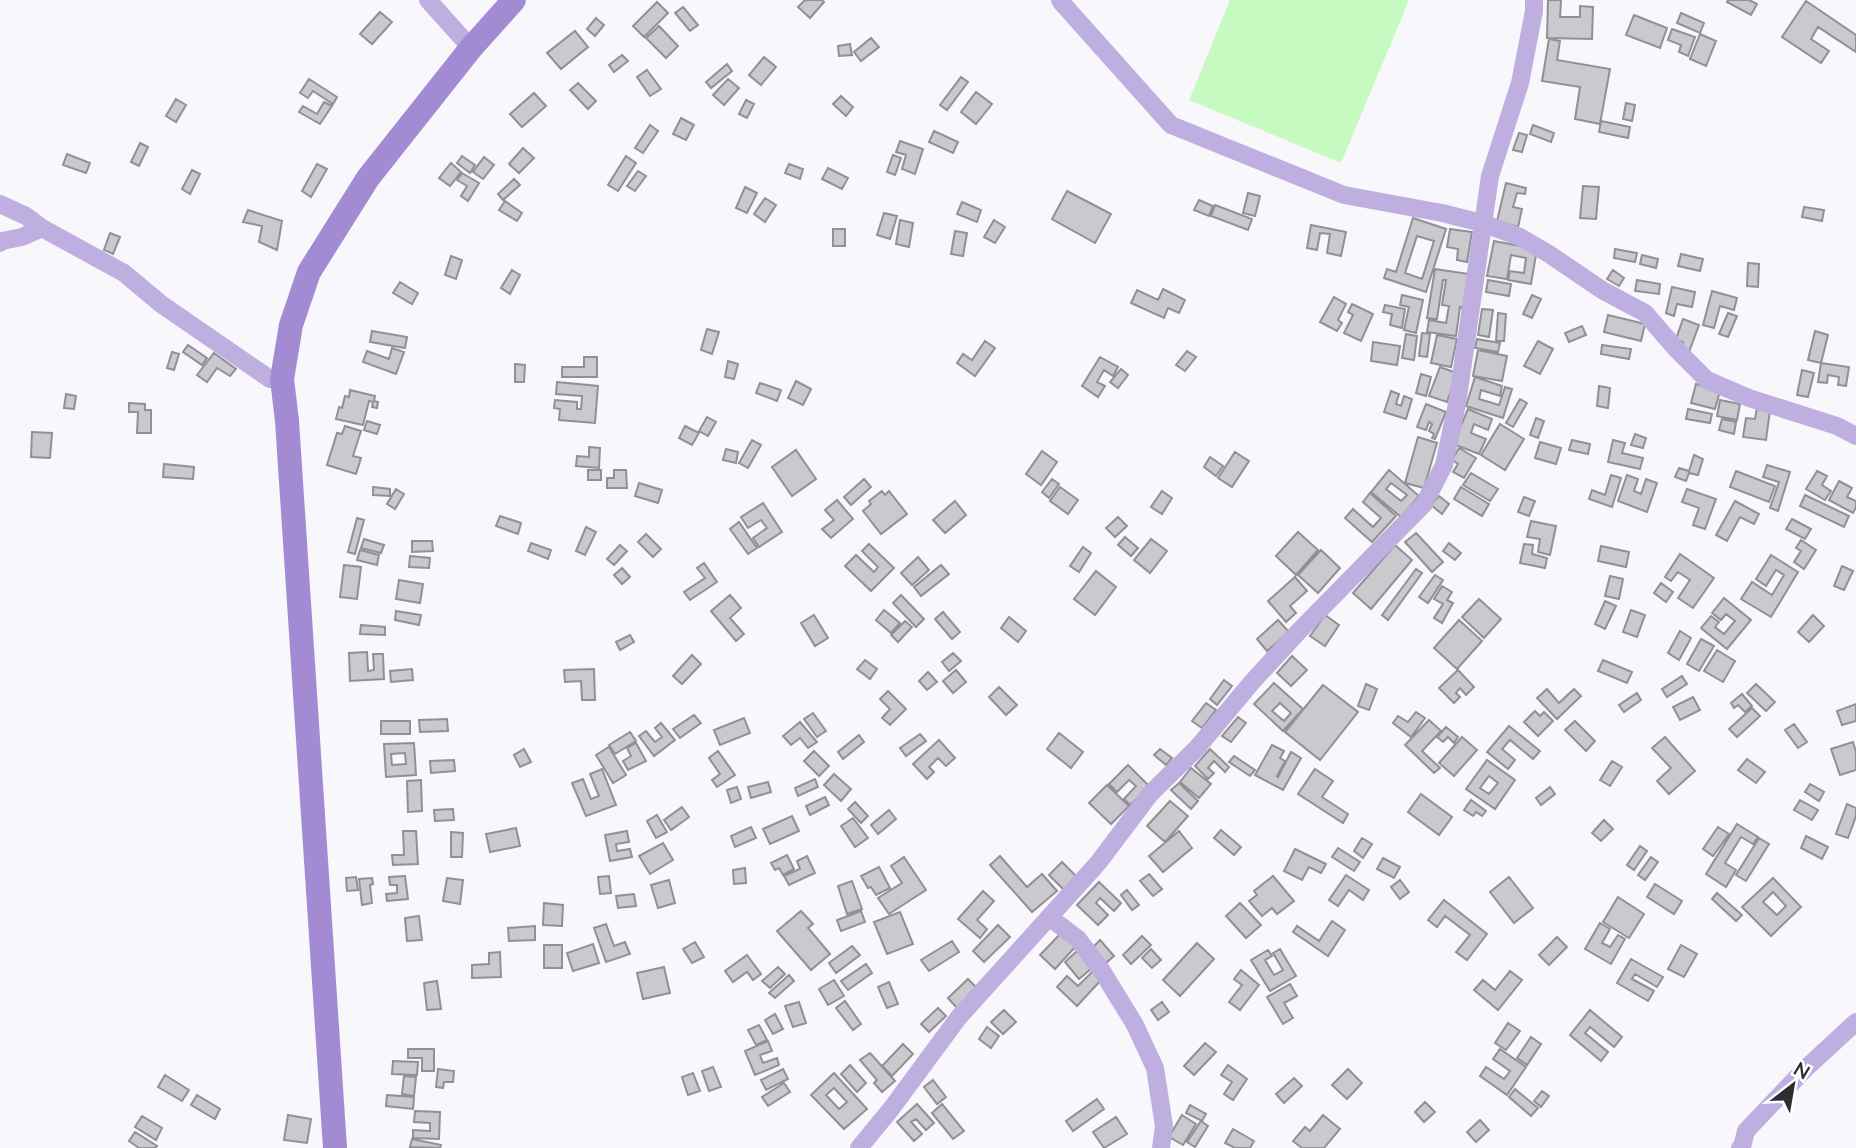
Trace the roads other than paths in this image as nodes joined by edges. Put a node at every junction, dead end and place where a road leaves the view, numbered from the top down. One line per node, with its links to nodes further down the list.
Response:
1 (428, 0): 5 (street)
2 (514, 0): 5 (street)
3 (1060, 0): 7 (street)
4 (1534, 0): 7 (street)
5 (471, 48): 10 (street)
6 (0, 204): 8 (street)
7 (1482, 223): 11 (street); 12 (street)
8 (42, 228): 9 (street); 10 (street)
9 (0, 243)
10 (282, 379): 14 (street)
11 (1856, 436)
12 (1049, 917): 15 (street); 16 (street)
13 (1856, 1022): 17 (street)
14 (335, 1148)
15 (859, 1148)
16 (1161, 1148)
17 (1740, 1148)

